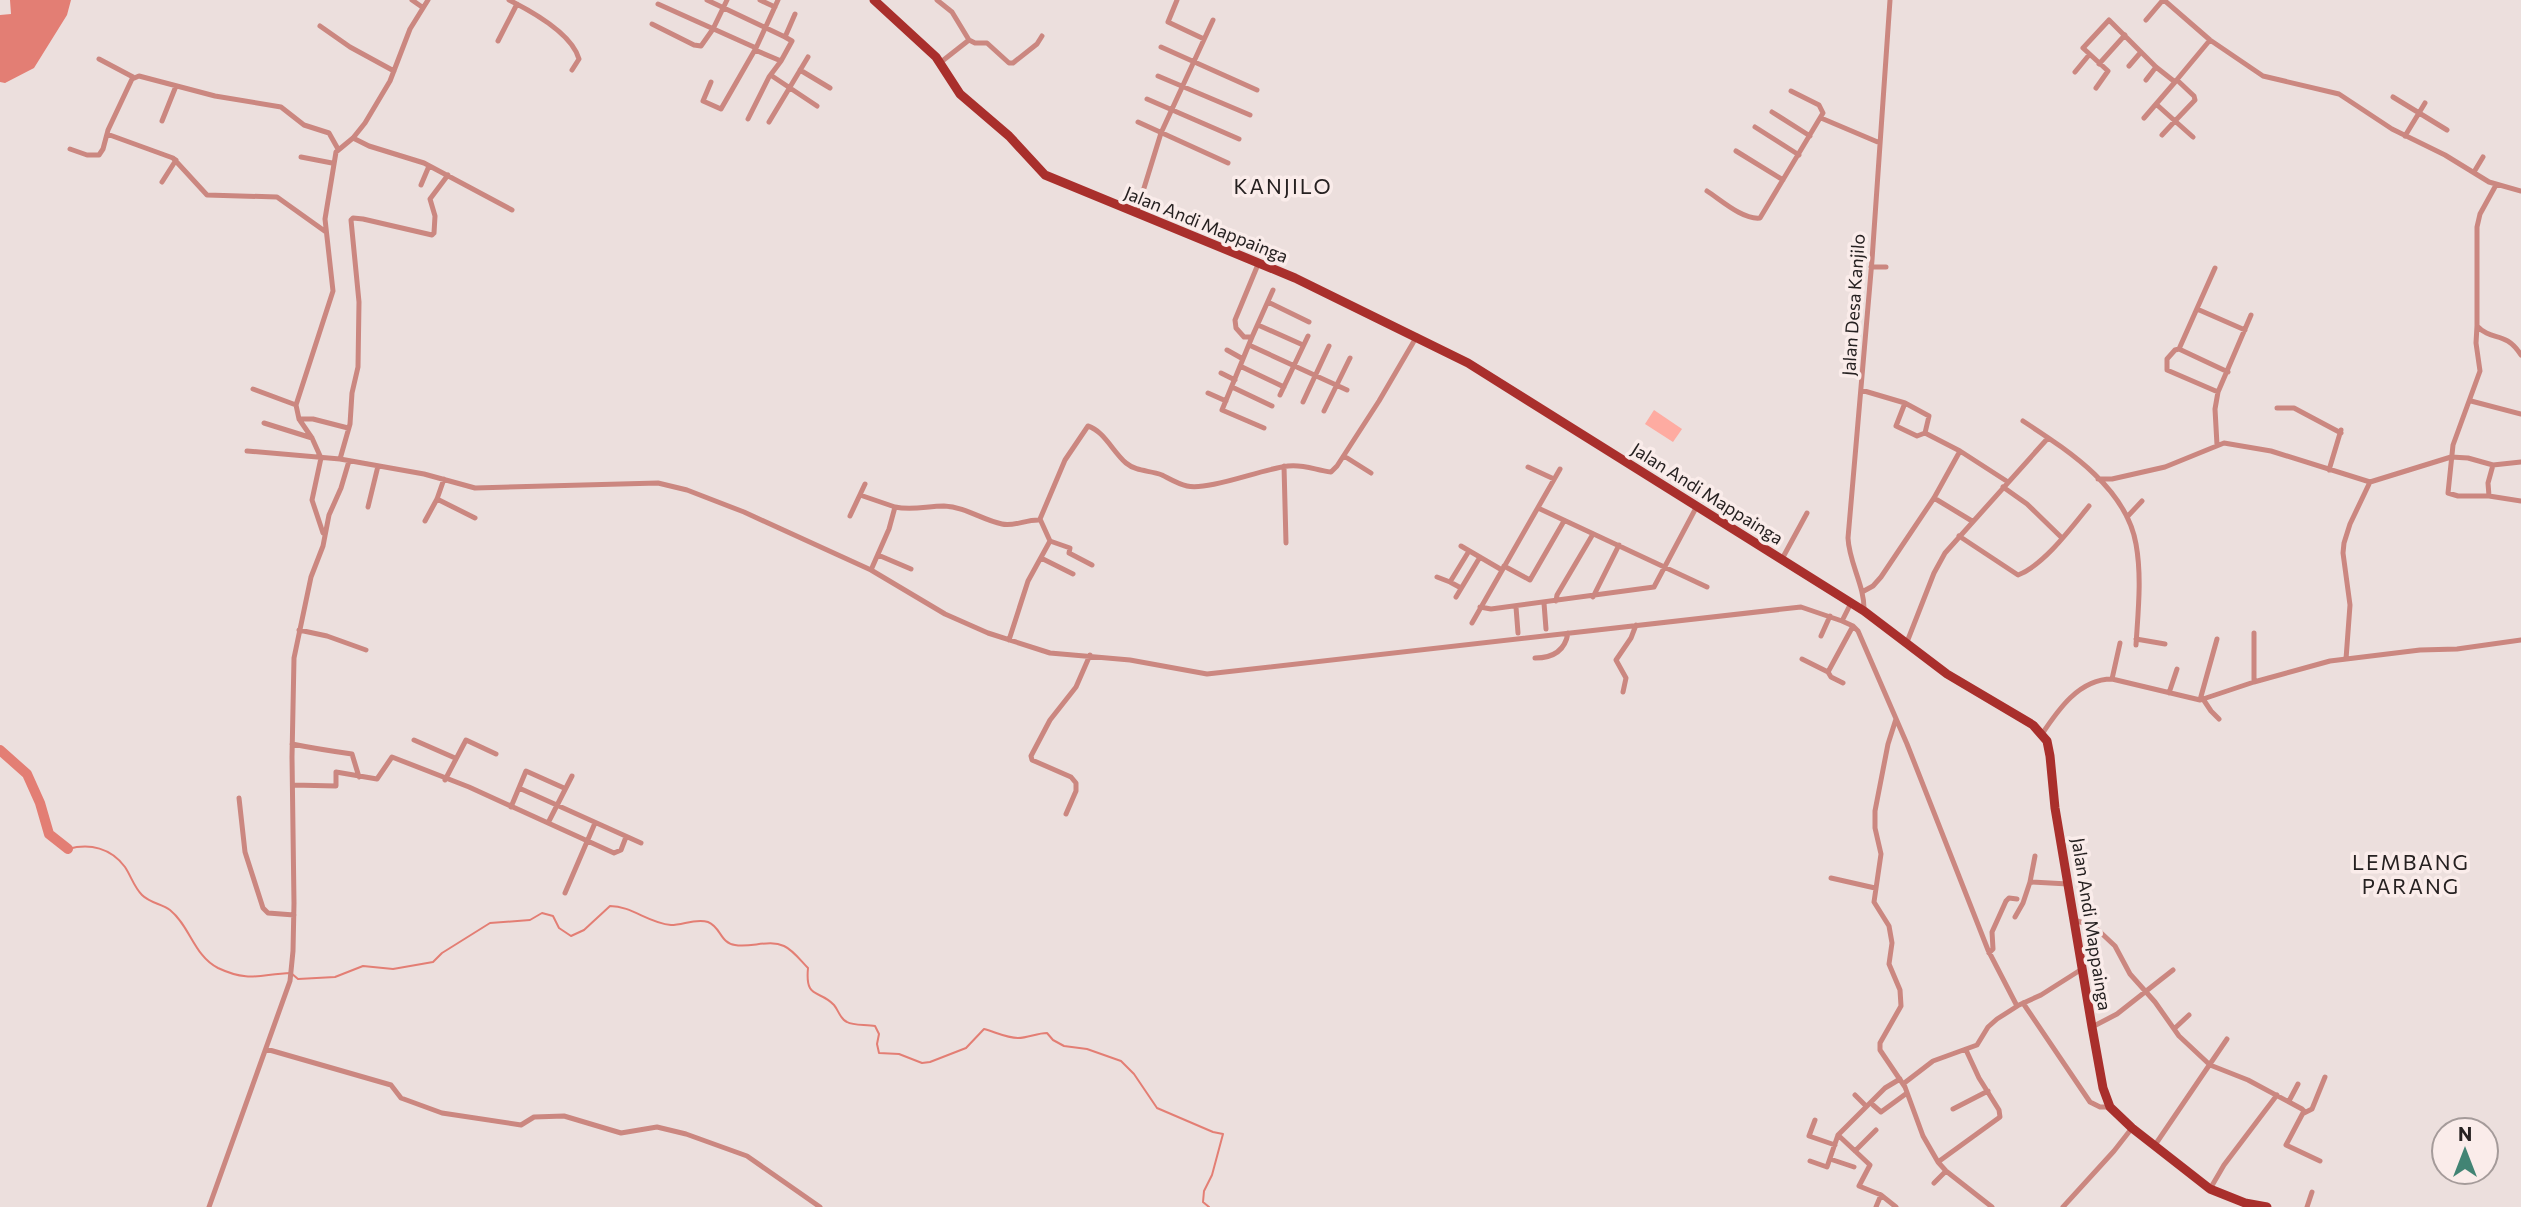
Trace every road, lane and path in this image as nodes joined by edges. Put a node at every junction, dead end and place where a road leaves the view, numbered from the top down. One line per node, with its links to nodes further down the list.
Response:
1 (412, 0): 16 (street)
2 (428, 0): 16 (street)
3 (509, 0): 13 (street)
4 (707, 0): 17 (street)
5 (727, 0): 17 (street)
6 (760, 0): 15 (street)
7 (778, 0): 15 (street)
8 (874, 0): 39 (main road, Jalan Andi Mappainga)
9 (937, 0): 29 (street)
10 (1177, 0): 28 (street)
11 (1890, 0): 87 (street, Jalan Desa Kanjilo)
12 (2163, 0): 20 (street); 30 (street)
13 (517, 4): 31 (street); 44 (street)
14 (658, 4): 24 (street)
15 (775, 7): 23 (street)
16 (422, 8): 46 (street)
17 (723, 8): 23 (street); 24 (street)
18 (795, 14): 27 (street)
19 (1213, 20): 28 (street)
20 (2146, 20)
21 (652, 24): 24 (street)
22 (320, 26): 46 (street)
23 (765, 27): 27 (street); 33 (street)
24 (713, 29): 33 (street)
25 (2125, 35): 34 (street); 35 (street); 41 (street)
26 (1042, 36): 29 (street)
27 (785, 37): 38 (street)
28 (1204, 39): 40 (street)
29 (969, 40): 39 (street)
30 (2210, 40): 52 (street); 83 (street)
31 (498, 41)
32 (1161, 47): 40 (street)
33 (755, 49): 38 (street); 53 (street)
34 (2141, 52): 42 (street); 43 (street)
35 (2089, 55): 41 (street); 47 (street)
36 (808, 57): 45 (street)
37 (99, 59): 50 (street)
38 (781, 61): 48 (street)
39 (941, 62): 107 (main road, Jalan Andi Mappainga)
40 (1194, 62): 56 (street); 59 (street)
41 (2099, 64): 58 (street)
42 (2129, 66)
43 (2156, 67): 51 (street); 52 (street)
44 (572, 70)
45 (800, 70): 55 (street); 57 (street)
46 (394, 71): 85 (street)
47 (2075, 72)
48 (772, 76): 55 (street); 72 (street)
49 (1158, 76): 56 (street)
50 (133, 77): 54 (street); 80 (street)
51 (2146, 80)
52 (2176, 81): 64 (street); 74 (street)
53 (711, 82)
54 (176, 86): 73 (street); 89 (street)
55 (790, 86): 65 (street); 75 (street)
56 (1183, 86): 66 (street); 69 (street)
57 (830, 88)
58 (2096, 88)
59 (1257, 90)
60 (1791, 92): 70 (street)
61 (2393, 97): 68 (street)
62 (1147, 99): 66 (street)
63 (2425, 103): 68 (street)
64 (2156, 104): 71 (street); 74 (street)
65 (817, 106)
66 (1172, 110): 79 (street); 86 (street)
67 (1772, 112): 82 (street)
68 (2418, 113): 78 (street); 83 (street)
69 (1250, 115)
70 (1821, 118): 82 (street); 87 (street)
71 (2144, 118)
72 (748, 119)
73 (162, 121)
74 (2175, 121): 81 (street); 84 (street)
75 (769, 122)
76 (1138, 122): 79 (street)
77 (1755, 127): 91 (street)
78 (2448, 130)
79 (1161, 133): 96 (street); 107 (street)
80 (107, 134): 88 (street); 94 (street)
81 (2162, 135)
82 (1810, 136): 91 (street)
83 (2404, 136): 98 (street)
84 (2193, 137)
85 (353, 138): 89 (street); 97 (street)
86 (1239, 139)
87 (1880, 143): 110 (street, Jalan Desa Kanjilo)
88 (70, 149)
89 (338, 149): 95 (street)
90 (1737, 151): 100 (street)
91 (1798, 155): 100 (street)
92 (2483, 157): 98 (street)
93 (301, 158): 95 (street)
94 (176, 160): 101 (street); 108 (street)
95 (332, 163): 108 (street)
96 (1228, 163)
97 (429, 166): 99 (street); 103 (street)
98 (2474, 172): 102 (street)
99 (448, 175): 106 (street); 159 (street)
100 (1783, 180): 104 (street)
101 (162, 182)
102 (2496, 184): 105 (street); 119 (street)
103 (421, 185)
104 (1707, 191)
105 (2521, 191)
106 (512, 210)
107 (1136, 214): 109 (main road, Jalan Andi Mappainga)
108 (326, 232): 151 (street)
109 (1259, 262): 122 (main road, Jalan Andi Mappainga); 123 (street)
110 (1871, 267): 111 (street); 143 (street, Jalan Desa Kanjilo)
111 (1886, 267)
112 (2216, 268): 115 (street)
113 (1273, 290): 114 (street)
114 (1268, 302): 117 (street); 118 (street)
115 (2197, 309): 120 (street); 127 (street)
116 (2251, 315): 120 (street)
117 (1309, 322)
118 (1258, 325): 123 (street); 125 (street)
119 (2477, 326): 129 (street); 148 (street)
120 (2245, 330): 134 (street)
121 (1308, 336): 125 (street)
122 (1417, 336): 167 (street); 192 (main road, Jalan Andi Mappainga)
123 (1252, 337): 124 (street)
124 (1249, 345): 131 (street); 132 (street)
125 (1303, 345): 132 (street)
126 (1329, 346): 136 (street)
127 (2179, 349): 134 (street); 144 (street)
128 (1227, 350): 131 (street)
129 (2521, 355)
130 (1350, 358): 138 (street)
131 (1244, 359): 133 (street)
132 (1293, 365): 136 (street); 140 (street)
133 (1240, 366): 137 (street); 140 (street)
134 (2228, 372): 144 (street)
135 (1221, 373): 137 (street)
136 (1315, 375): 138 (street); 149 (street)
137 (1235, 380): 139 (street)
138 (1337, 385): 142 (street); 154 (street)
139 (1232, 387): 147 (street); 152 (street)
140 (1284, 387): 146 (street)
141 (253, 389): 151 (street)
142 (1347, 390)
143 (1861, 390): 150 (street); 228 (street, Jalan Desa Kanjilo)
144 (2218, 392): 164 (street)
145 (1208, 393): 147 (street)
146 (1280, 395)
147 (1226, 401): 160 (street)
148 (2471, 401): 155 (street); 168 (street)
149 (1303, 402)
150 (1905, 403): 161 (street); 161 (street)
151 (296, 405): 156 (street)
152 (1272, 406)
153 (2277, 408): 178 (street)
154 (1324, 411)
155 (2521, 414)
156 (299, 419): 159 (street); 162 (street)
157 (2023, 421): 163 (street)
158 (264, 423): 162 (street)
159 (348, 428): 170 (street)
160 (1264, 428)
161 (1925, 433): 166 (street)
162 (312, 438): 169 (street)
163 (2048, 438): 182 (street); 185 (street)
164 (2217, 445): 178 (street); 182 (street)
165 (247, 451): 169 (street)
166 (1960, 451): 185 (street); 188 (street)
167 (1344, 456): 175 (street); 179 (street)
168 (2451, 457): 172 (street); 183 (street); 187 (street)
169 (321, 458): 170 (street); 205 (street)
170 (340, 459): 171 (street)
171 (349, 461): 174 (street); 205 (street)
172 (2493, 465): 173 (street); 187 (street)
173 (2520, 465)
174 (379, 466): 180 (street); 194 (street)
175 (1284, 466): 201 (street); 210 (street)
176 (1528, 467): 181 (street)
177 (1560, 469): 181 (street)
178 (2329, 471): 183 (street)
179 (1371, 472)
180 (444, 479): 189 (street); 222 (street)
181 (1554, 479): 196 (street)
182 (2098, 479): 200 (street)
183 (2370, 482): 258 (street)
184 (865, 484): 186 (street)
185 (2005, 484): 204 (street); 208 (street)
186 (860, 495): 195 (street); 198 (street)
187 (2489, 496): 191 (street)
188 (1934, 498): 204 (street); 228 (street)
189 (437, 499): 199 (street); 202 (street)
190 (2142, 501): 200 (street)
191 (2521, 501)
192 (1696, 506): 217 (main road, Jalan Andi Mappainga); 219 (street)
193 (2089, 506): 208 (street)
194 (368, 507)
195 (895, 507): 201 (street); 214 (street)
196 (1538, 508): 203 (street); 220 (street)
197 (1807, 513): 217 (street)
198 (850, 516)
199 (475, 517)
200 (2127, 517): 253 (street)
201 (1040, 520): 209 (street)
202 (425, 521)
203 (1564, 521): 206 (street); 220 (street)
204 (1972, 522): 207 (street)
205 (324, 534): 243 (street)
206 (1592, 534): 212 (street); 231 (street)
207 (1959, 536): 208 (street); 251 (street)
208 (2062, 538)
209 (1050, 541): 216 (street); 218 (street)
210 (1286, 543)
211 (1461, 545): 213 (street)
212 (1619, 545): 219 (street); 230 (street)
213 (1469, 551): 215 (street); 225 (street)
214 (878, 555): 221 (street); 222 (street)
215 (1480, 557): 220 (street); 226 (street)
216 (1041, 558): 223 (street); 249 (street)
217 (1783, 559): 233 (main road, Jalan Andi Mappainga)
218 (1092, 565)
219 (1664, 567): 227 (street); 230 (street)
220 (1503, 568): 234 (street)
221 (911, 569)
222 (871, 570): 249 (street)
223 (1073, 574)
224 (1437, 577): 225 (street)
225 (1450, 582): 226 (street)
226 (1461, 587): 229 (street)
227 (1707, 587)
228 (1861, 592): 236 (street, Jalan Desa Kanjilo)
229 (1456, 597)
230 (1593, 597): 231 (street)
231 (1556, 601): 232 (street)
232 (1544, 603): 235 (street); 242 (street)
233 (1851, 603): 236 (main road, Jalan Andi Mappainga); 238 (street)
234 (1480, 607): 235 (street); 239 (street)
235 (1516, 607): 244 (street)
236 (1864, 611): 251 (main road, Jalan Andi Mappainga)
237 (1830, 616): 238 (street); 240 (street); 247 (street)
238 (1842, 621): 241 (street)
239 (1472, 623)
240 (1636, 625): 245 (street); 264 (street)
241 (1853, 625): 260 (street); 267 (street)
242 (1546, 629)
243 (299, 630): 254 (street); 271 (street)
244 (1518, 633)
245 (1568, 633): 255 (street); 256 (street)
246 (2254, 633): 262 (street)
247 (1821, 636)
248 (2217, 639): 266 (street)
249 (1009, 640): 255 (street)
250 (2521, 640): 258 (street)
251 (1906, 642): 269 (main road, Jalan Andi Mappainga)
252 (2120, 643): 261 (street)
253 (2165, 644)
254 (366, 650)
255 (1090, 655): 283 (street)
256 (1535, 658)
257 (1802, 659): 260 (street)
258 (2346, 659): 262 (street)
259 (2177, 669): 265 (street)
260 (1828, 672): 263 (street)
261 (2112, 679): 265 (street); 269 (street)
262 (2255, 682): 266 (street)
263 (1843, 683)
264 (1623, 692)
265 (2169, 693): 266 (street)
266 (2202, 700): 268 (street)
267 (1896, 719): 293 (street); 299 (street)
268 (2219, 719)
269 (2042, 734): 292 (main road, Jalan Andi Mappainga)
270 (414, 740): 273 (street)
271 (292, 744): 275 (street); 277 (street)
272 (496, 754): 273 (street)
273 (455, 758): 276 (street)
274 (572, 776): 279 (street)
275 (359, 777): 276 (street); 277 (street)
276 (445, 780): 282 (street)
277 (293, 785): 296 (street)
278 (519, 788): 279 (street); 281 (street); 282 (street)
279 (564, 788): 281 (street)
280 (239, 798): 296 (street)
281 (556, 806): 284 (street); 285 (street)
282 (511, 807): 284 (street)
283 (1066, 814)
284 (548, 823): 287 (street)
285 (595, 823): 286 (street); 287 (street)
286 (626, 837): 287 (street); 288 (street)
287 (587, 841): 294 (street)
288 (641, 843)
289 (2035, 856): 291 (street)
290 (1831, 878): 293 (street)
291 (2030, 882): 292 (street); 297 (street)
292 (2068, 884): 298 (main road, Jalan Andi Mappainga)
293 (1875, 888): 312 (street)
294 (565, 893)
295 (2017, 899): 299 (street)
296 (294, 915): 308 (street)
297 (2015, 917)
298 (2074, 920): 300 (main road, Jalan Andi Mappainga); 302 (street)
299 (1989, 953): 303 (street)
300 (2082, 969): 303 (street); 305 (main road, Jalan Andi Mappainga)
301 (2173, 970): 302 (street)
302 (2145, 991): 305 (street); 306 (street)
303 (2020, 1004): 309 (street); 320 (street)
304 (2189, 1015): 306 (street)
305 (2092, 1027): 320 (main road, Jalan Andi Mappainga)
306 (2174, 1029): 310 (street)
307 (2227, 1039): 310 (street)
308 (266, 1049): 340 (street); 341 (street)
309 (1966, 1050): 312 (street); 314 (street)
310 (2210, 1065): 317 (street); 328 (street)
311 (2325, 1077): 322 (street)
312 (1901, 1081): 315 (street); 319 (street)
313 (2298, 1084): 318 (street)
314 (1988, 1091): 321 (street); 333 (street)
315 (1907, 1093): 319 (street); 333 (street)
316 (1855, 1095): 319 (street)
317 (2277, 1095): 318 (street); 337 (street)
318 (2289, 1101): 322 (street)
319 (1870, 1105): 326 (street)
320 (2110, 1107): 324 (main road)
321 (1953, 1109)
322 (2304, 1113): 332 (street)
323 (1815, 1120): 327 (street)
324 (2132, 1128): 328 (main road); 345 (street)
325 (1876, 1130): 329 (street)
326 (1839, 1135): 327 (street); 329 (street)
327 (1835, 1145): 330 (street)
328 (2155, 1145): 337 (main road)
329 (1855, 1151): 339 (street)
330 (1830, 1159): 331 (street); 334 (street)
331 (1810, 1161)
332 (2320, 1161)
333 (1938, 1162): 335 (street)
334 (1854, 1167)
335 (1945, 1171): 336 (street); 344 (street)
336 (1934, 1183)
337 (2210, 1189): 346 (main road)
338 (2312, 1192): 347 (street)
339 (1881, 1195): 342 (street); 343 (street)
340 (209, 1207)
341 (820, 1207)
342 (1876, 1207)
343 (1895, 1207)
344 (1992, 1207)
345 (2063, 1207)
346 (2267, 1207)
347 (2307, 1207)

